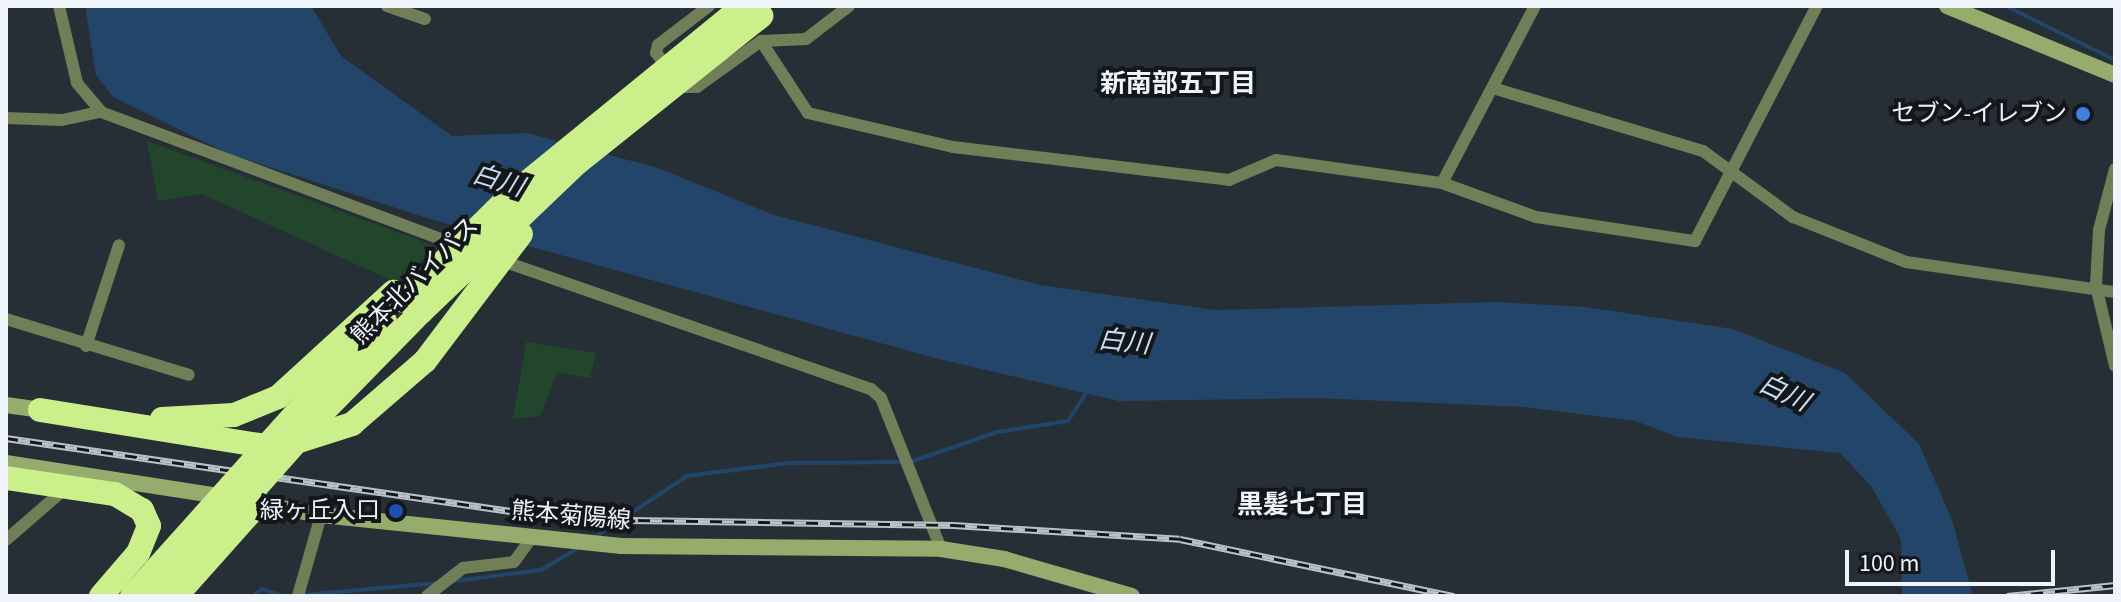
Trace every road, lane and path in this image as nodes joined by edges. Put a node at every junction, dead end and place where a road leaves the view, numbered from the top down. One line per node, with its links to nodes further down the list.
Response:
1 (59, 6): 13 (street)
2 (387, 6): 9 (street)
3 (709, 6): 10 (street)
4 (849, 6): 10 (street)
5 (1535, 6): 12 (street)
6 (1817, 6): 17 (street)
7 (1947, 6): 11 (main road)
8 (760, 9): 15 (highway, 熊本北バイパス, bridge); 22 (highway, 熊本北バイパス, bridge)
9 (425, 19)
10 (761, 41): 18 (street)
11 (2115, 75)
12 (1493, 88): 17 (street); 18 (street)
13 (101, 112): 14 (street); 37 (street)
14 (6, 118)
15 (577, 163): 22 (highway, 熊本北バイパス, bridge); 29 (highway, bridge)
16 (2115, 169): 20 (street)
17 (1730, 171): 18 (street); 20 (street)
18 (1442, 183)
19 (119, 245): 24 (street)
20 (2096, 286): 21 (street); 25 (street)
21 (2115, 292)
22 (406, 302): 28 (highway, 熊本北バイパス); 29 (highway)
23 (6, 319): 24 (street)
24 (86, 346): 26 (street)
25 (2115, 366)
26 (189, 375)
27 (6, 405): 29 (main road)
28 (314, 408): 39 (highway, 熊本北バイパス, bridge); 40 (highway, 熊本北バイパス, bridge)
29 (40, 410)
30 (6, 463): 32 (main road, 熊本菊陽線)
31 (6, 478): 32 (highway)
32 (72, 481): 33 (main road, 熊本菊陽線); 36 (street); 38 (highway)
33 (258, 504): 34 (main road, 熊本菊陽線); 41 (highway)
34 (321, 515): 35 (main road, 熊本菊陽線); 42 (street)
35 (532, 537): 37 (main road, 熊本菊陽線); 43 (street)
36 (6, 540)
37 (941, 549): 44 (main road, 熊本菊陽線)
38 (101, 596)
39 (132, 596)
40 (160, 596)
41 (176, 596)
42 (298, 596)
43 (427, 596)
44 (1132, 596)

